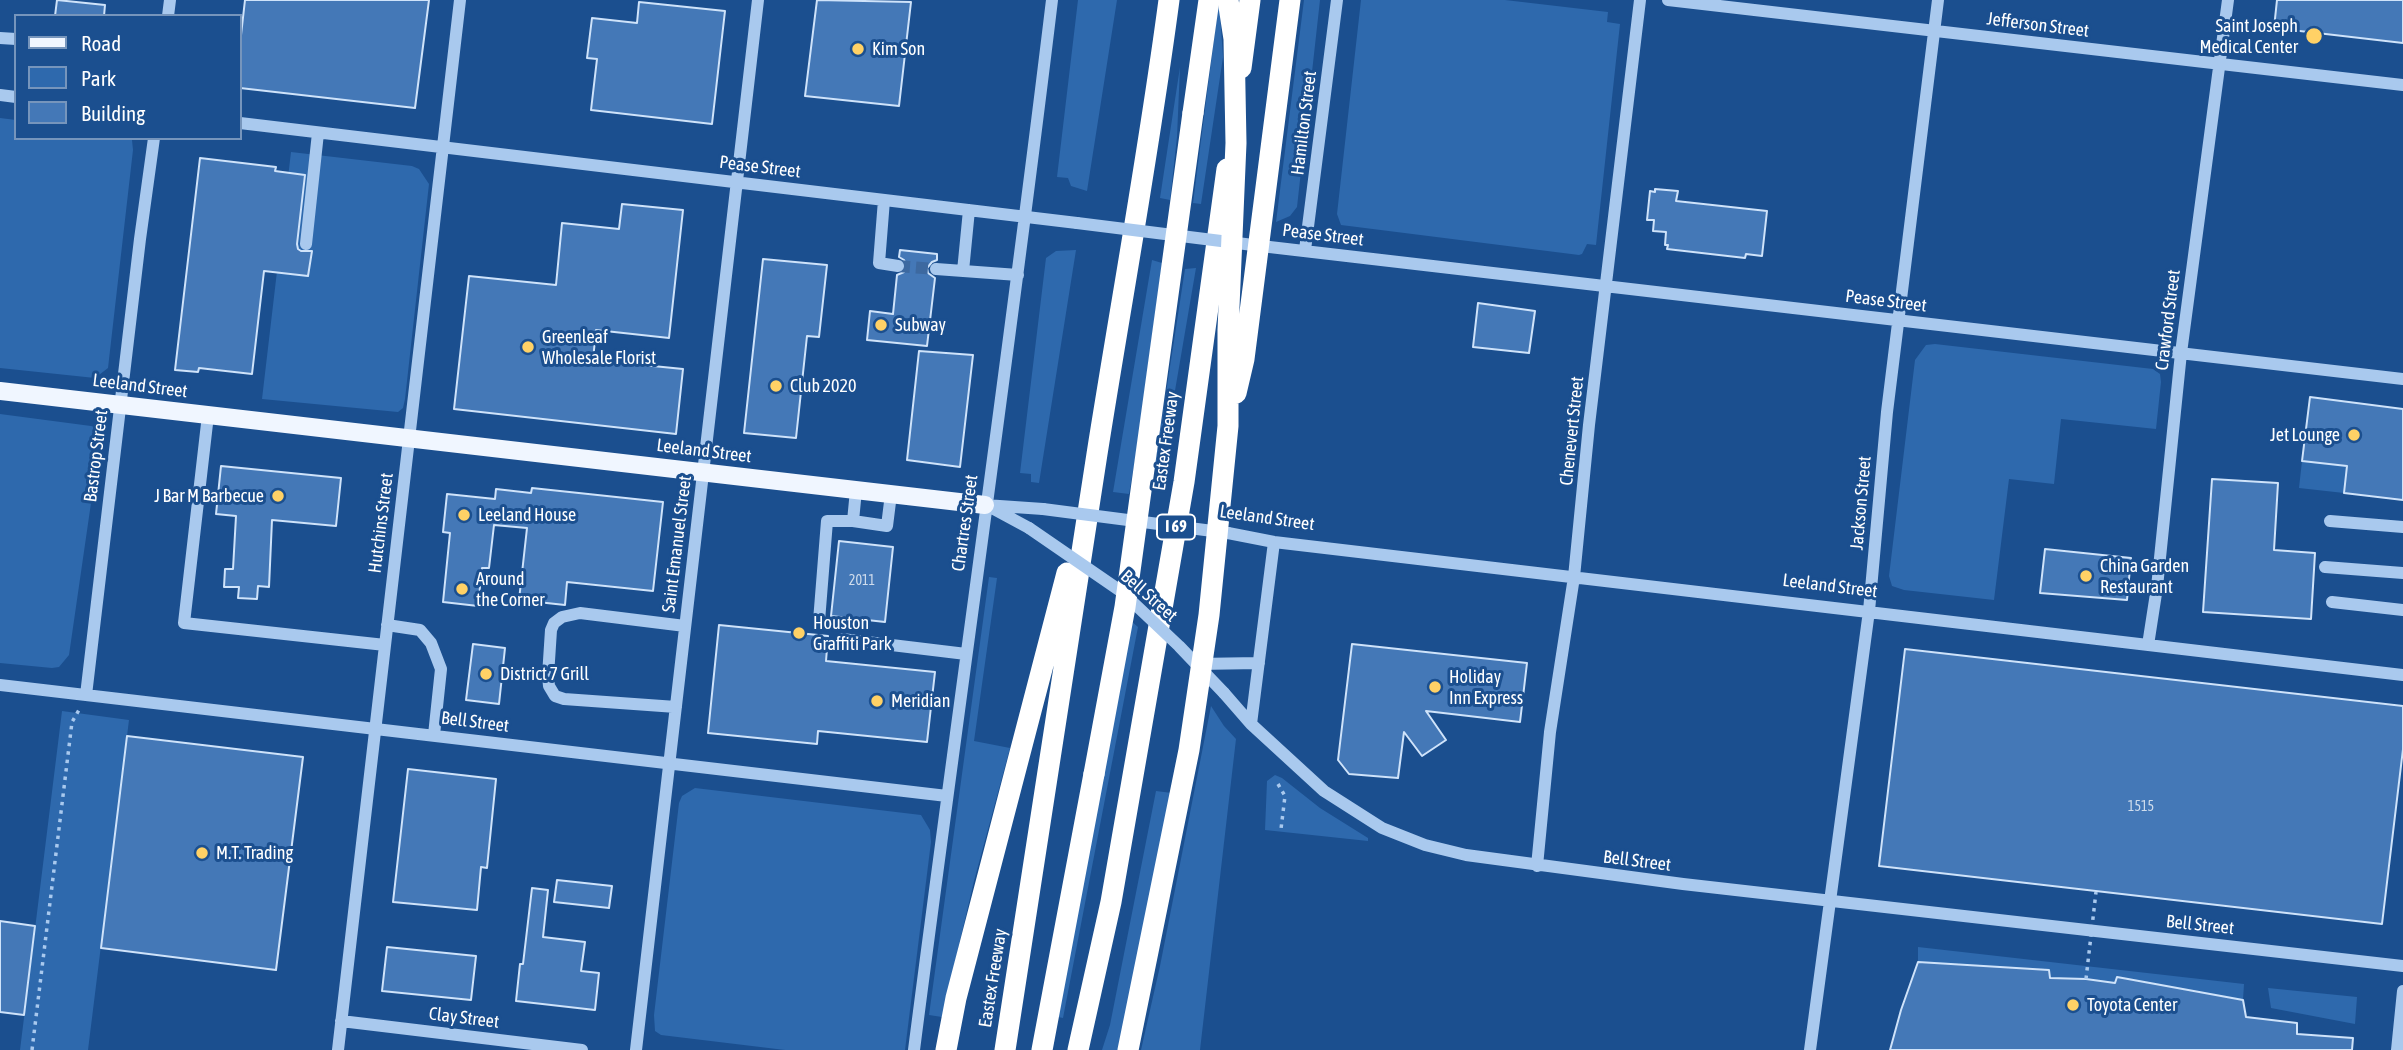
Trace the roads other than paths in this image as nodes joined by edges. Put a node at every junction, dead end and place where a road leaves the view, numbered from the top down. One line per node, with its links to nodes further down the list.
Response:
1 (460, 0): 22 (street, Hutchins Street)
2 (758, 0): 23 (street, Saint Emanuel Street)
3 (1052, 0): 26 (street, Chartres Street)
4 (1169, 0): 42 (highway, Eastex Freeway)
5 (1195, 0): 18 (highway)
6 (1209, 0): 18 (highway)
7 (1228, 0): 40 (highway, bridge)
8 (1250, 0): 88 (highway, Eastex Freeway / I 69)
9 (1290, 0): 40 (highway, bridge)
10 (1338, 0): 28 (street, Hamilton Street)
11 (1640, 0): 33 (street, Chenevert Street)
12 (1668, 0): 15 (street, Jefferson Street)
13 (1938, 0): 15 (street, Jackson Street)
14 (2228, 0): 16 (street, Crawford Street)
15 (1935, 31): 16 (street, Jefferson Street); 34 (street, Jackson Street)
16 (2219, 64): 17 (street, Jefferson Street); 35 (street, Crawford Street)
17 (2403, 85)
18 (1193, 113): 87 (highway, bridge)
19 (242, 123): 20 (street, Pease Street)
20 (318, 133): 22 (street, Pease Street); 27 (street)
21 (154, 140): 38 (street, Bastrop Street)
22 (443, 148): 23 (street, Pease Street); 41 (street, Hutchins Street)
23 (736, 182): 24 (street, Pease Street); 43 (street, Saint Emanuel Street)
24 (884, 200): 25 (street, Pease Street); 29 (street)
25 (968, 210): 26 (street, Pease Street); 31 (street)
26 (1026, 217): 28 (street, Pease Street, bridge); 32 (street, Chartres Street)
27 (306, 244)
28 (1305, 250): 33 (street, Pease Street)
29 (898, 266)
30 (936, 269): 31 (street)
31 (963, 271): 32 (street)
32 (1018, 275): 46 (street, Chartres Street)
33 (1607, 286): 34 (street, Pease Street); 53 (street, Chenevert Street)
34 (1898, 320): 35 (street, Pease Street); 56 (street, Jackson Street)
35 (2181, 353): 36 (street, Pease Street); 62 (street, Crawford Street)
36 (2403, 379)
37 (0, 391): 38 (main road, Leeland Street)
38 (120, 405): 39 (main road, Leeland Street); 68 (street, Bastrop Street)
39 (208, 415): 41 (main road, Leeland Street); 61 (street)
40 (1228, 426): 89 (highway, bridge)
41 (409, 438): 43 (main road, Leeland Street); 58 (street, Hutchins Street)
42 (1096, 456): 85 (highway); 86 (highway, Eastex Freeway)
43 (703, 472): 44 (main road, Leeland Street); 59 (street, Saint Emanuel Street)
44 (856, 490): 45 (main road, Leeland Street); 47 (street)
45 (891, 494): 46 (main road, Leeland Street); 47 (street)
46 (985, 505): 50 (street, Leeland Street, bridge); 63 (street, Chartres Street); 65 (street, Bell Street, bridge)
47 (853, 521): 57 (street)
48 (2330, 521): 49 (street)
49 (2403, 527)
50 (1274, 542): 53 (street, Leeland Street); 64 (street)
51 (2325, 567): 52 (street)
52 (2403, 573)
53 (1574, 577): 56 (street, Leeland Street); 75 (street, Chenevert Street)
54 (2332, 602): 55 (street)
55 (2403, 610)
56 (1869, 611): 62 (street, Leeland Street); 76 (street, Jackson Street)
57 (818, 621)
58 (387, 625): 61 (street, Hutchins Street); 72 (street)
59 (685, 626): 69 (street, Saint Emanuel Street); 69 (street)
60 (842, 639): 63 (street)
61 (385, 645): 71 (street, Hutchins Street)
62 (2148, 645): 66 (street, Leeland Street)
63 (965, 654): 74 (street, Chartres Street)
64 (1259, 663): 65 (street); 70 (street)
65 (1197, 664): 70 (street, Bell Street, bridge)
66 (2403, 675)
67 (0, 685): 68 (street, Bell Street)
68 (86, 695): 71 (street, Bell Street)
69 (676, 707): 73 (street, Saint Emanuel Street)
70 (1251, 724): 75 (street, Bell Street)
71 (375, 728): 72 (street, Bell Street); 79 (street, Hutchins Street)
72 (434, 735): 73 (street, Bell Street)
73 (669, 762): 74 (street, Bell Street); 83 (street, Saint Emanuel Street)
74 (947, 796): 84 (street, Chartres Street)
75 (1537, 866): 76 (street, Bell Street)
76 (1830, 902): 77 (street, Bell Street); 90 (street, Jackson Street)
77 (2403, 966)
78 (2403, 991): 91 (street)
79 (341, 1021): 80 (street, Clay Street); 81 (street, Hutchins Street)
80 (487, 1044): 82 (street, Clay Street)
81 (338, 1050)
82 (582, 1050)
83 (636, 1050)
84 (914, 1050)
85 (946, 1050)
86 (1005, 1050)
87 (1042, 1050)
88 (1078, 1050)
89 (1128, 1050)
90 (1810, 1050)
91 (2397, 1050)

